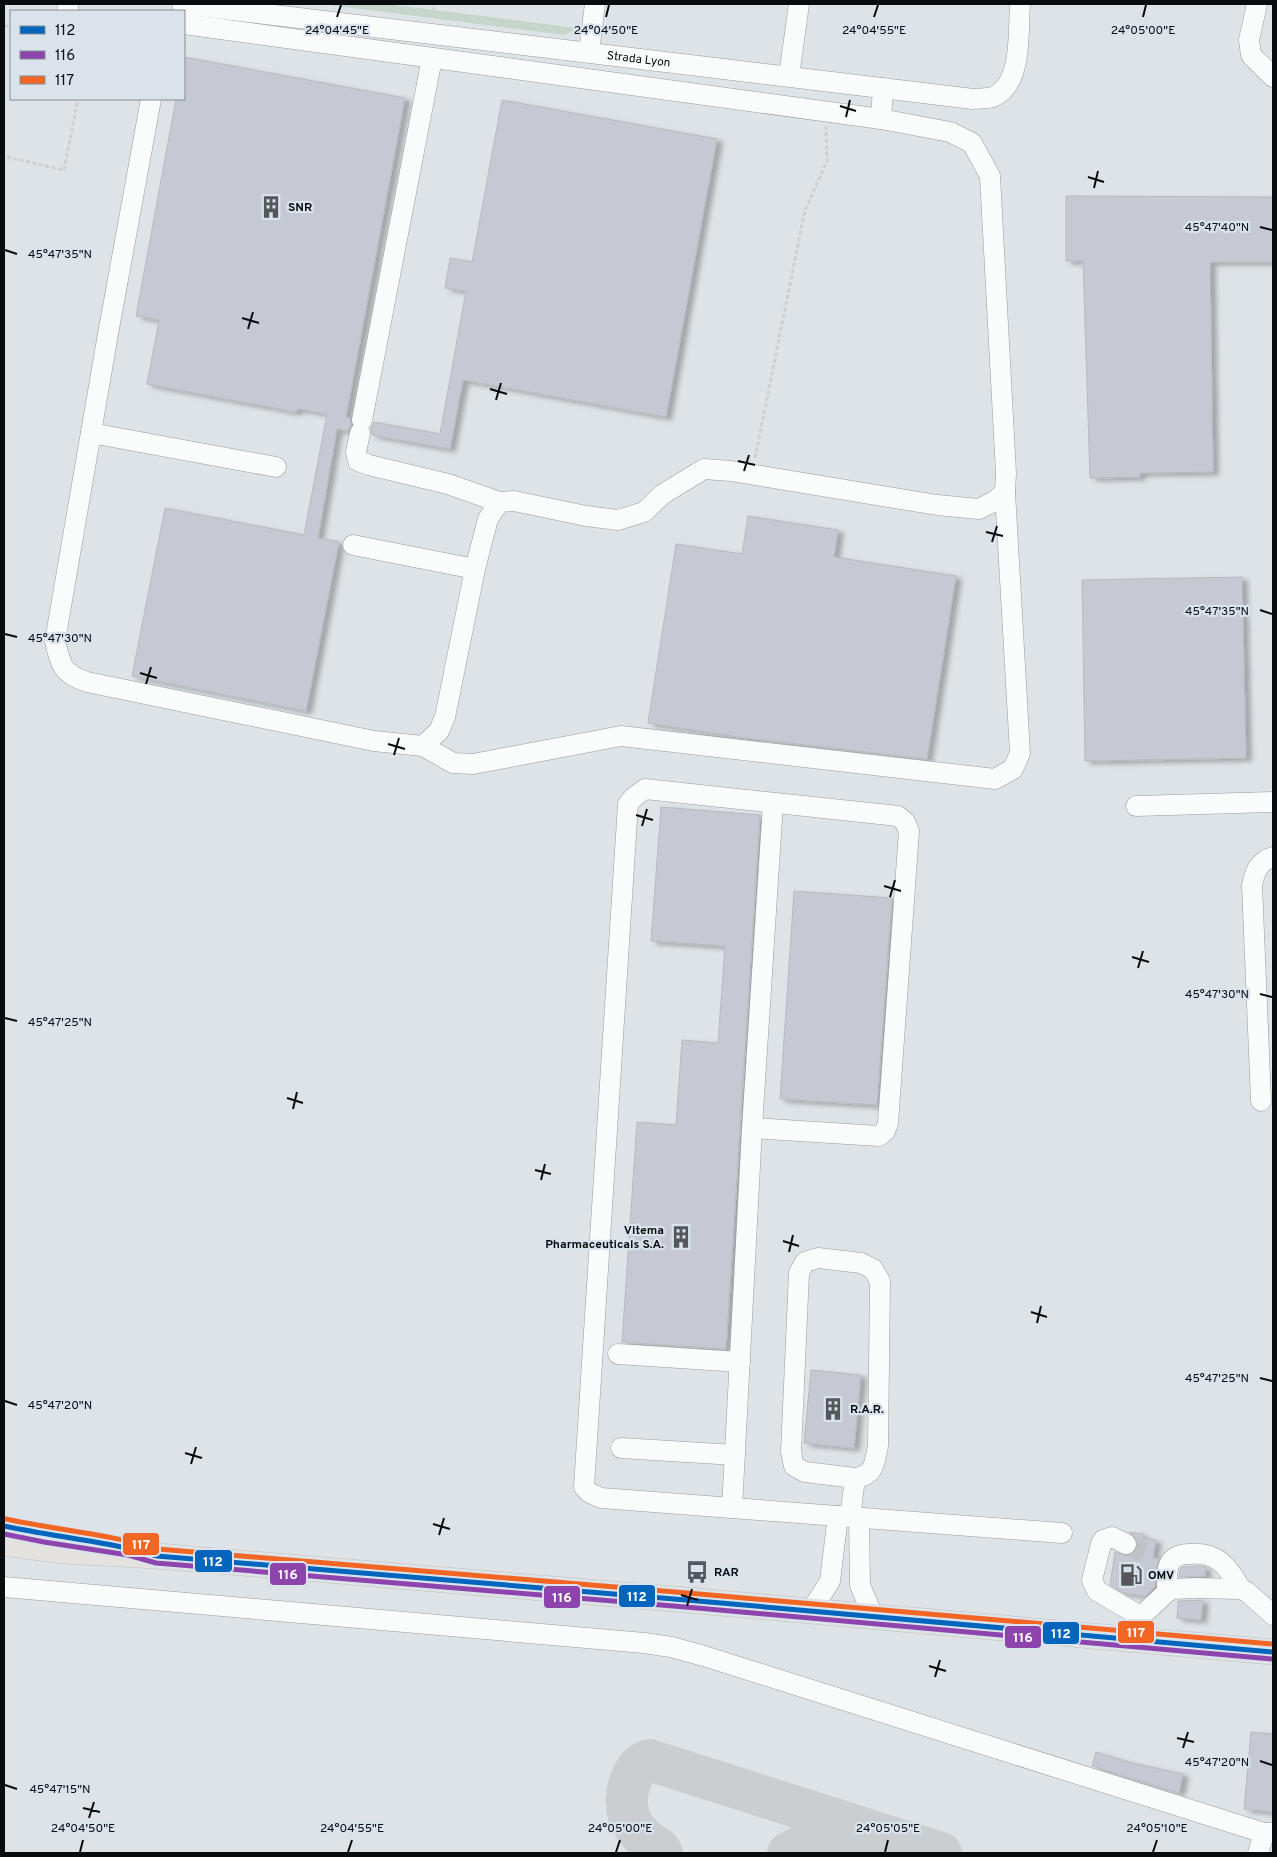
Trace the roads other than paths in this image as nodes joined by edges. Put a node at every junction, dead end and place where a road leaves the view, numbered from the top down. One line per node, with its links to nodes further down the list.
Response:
1 (182, 4): 7 (street, Strada Lyon)
2 (595, 4): 7 (street)
3 (798, 4): 9 (street)
4 (1020, 4): 11 (street, Strada Lyon)
5 (1257, 4): 10 (street)
6 (185, 24): 8 (street)
7 (589, 52): 9 (street, Strada Lyon)
8 (432, 58): 13 (street); 17 (street)
9 (789, 76): 11 (street, Strada Lyon)
10 (1273, 77)
11 (883, 88): 13 (street)
12 (151, 100): 14 (street)
13 (880, 119): 16 (street)
14 (91, 434): 15 (street); 20 (street)
15 (276, 467)
16 (1005, 492): 17 (street); 20 (street)
17 (499, 502): 19 (street)
18 (353, 545): 19 (street)
19 (475, 569): 20 (street)
20 (423, 746)
21 (1273, 802): 23 (street)
22 (773, 803): 26 (street); 26 (street); 32 (street)
23 (1136, 806)
24 (1273, 857): 25 (street)
25 (1262, 1101)
26 (752, 1128): 28 (street)
27 (618, 1354): 28 (street)
28 (740, 1362): 30 (street)
29 (622, 1448): 30 (street)
30 (735, 1455): 32 (street)
31 (854, 1478): 31 (street); 33 (street)
32 (732, 1508): 33 (street)
33 (849, 1517): 35 (street); 42 (street); 44 (street)
34 (4, 1526): 38 (main road)
35 (1062, 1533)
36 (4, 1543): 38 (main road)
37 (1126, 1544): 45 (street)
38 (157, 1556): 42 (main road)
39 (4, 1587): 48 (street)
40 (1241, 1589): 41 (street); 41 (street); 43 (street)
41 (1167, 1592): 45 (street)
42 (811, 1611): 44 (main road)
43 (1273, 1615)
44 (873, 1616): 46 (main road)
45 (1140, 1616): 46 (street)
46 (1117, 1639): 47 (main road)
47 (1273, 1652)
48 (1269, 1833): 49 (street)
49 (1258, 1853)

